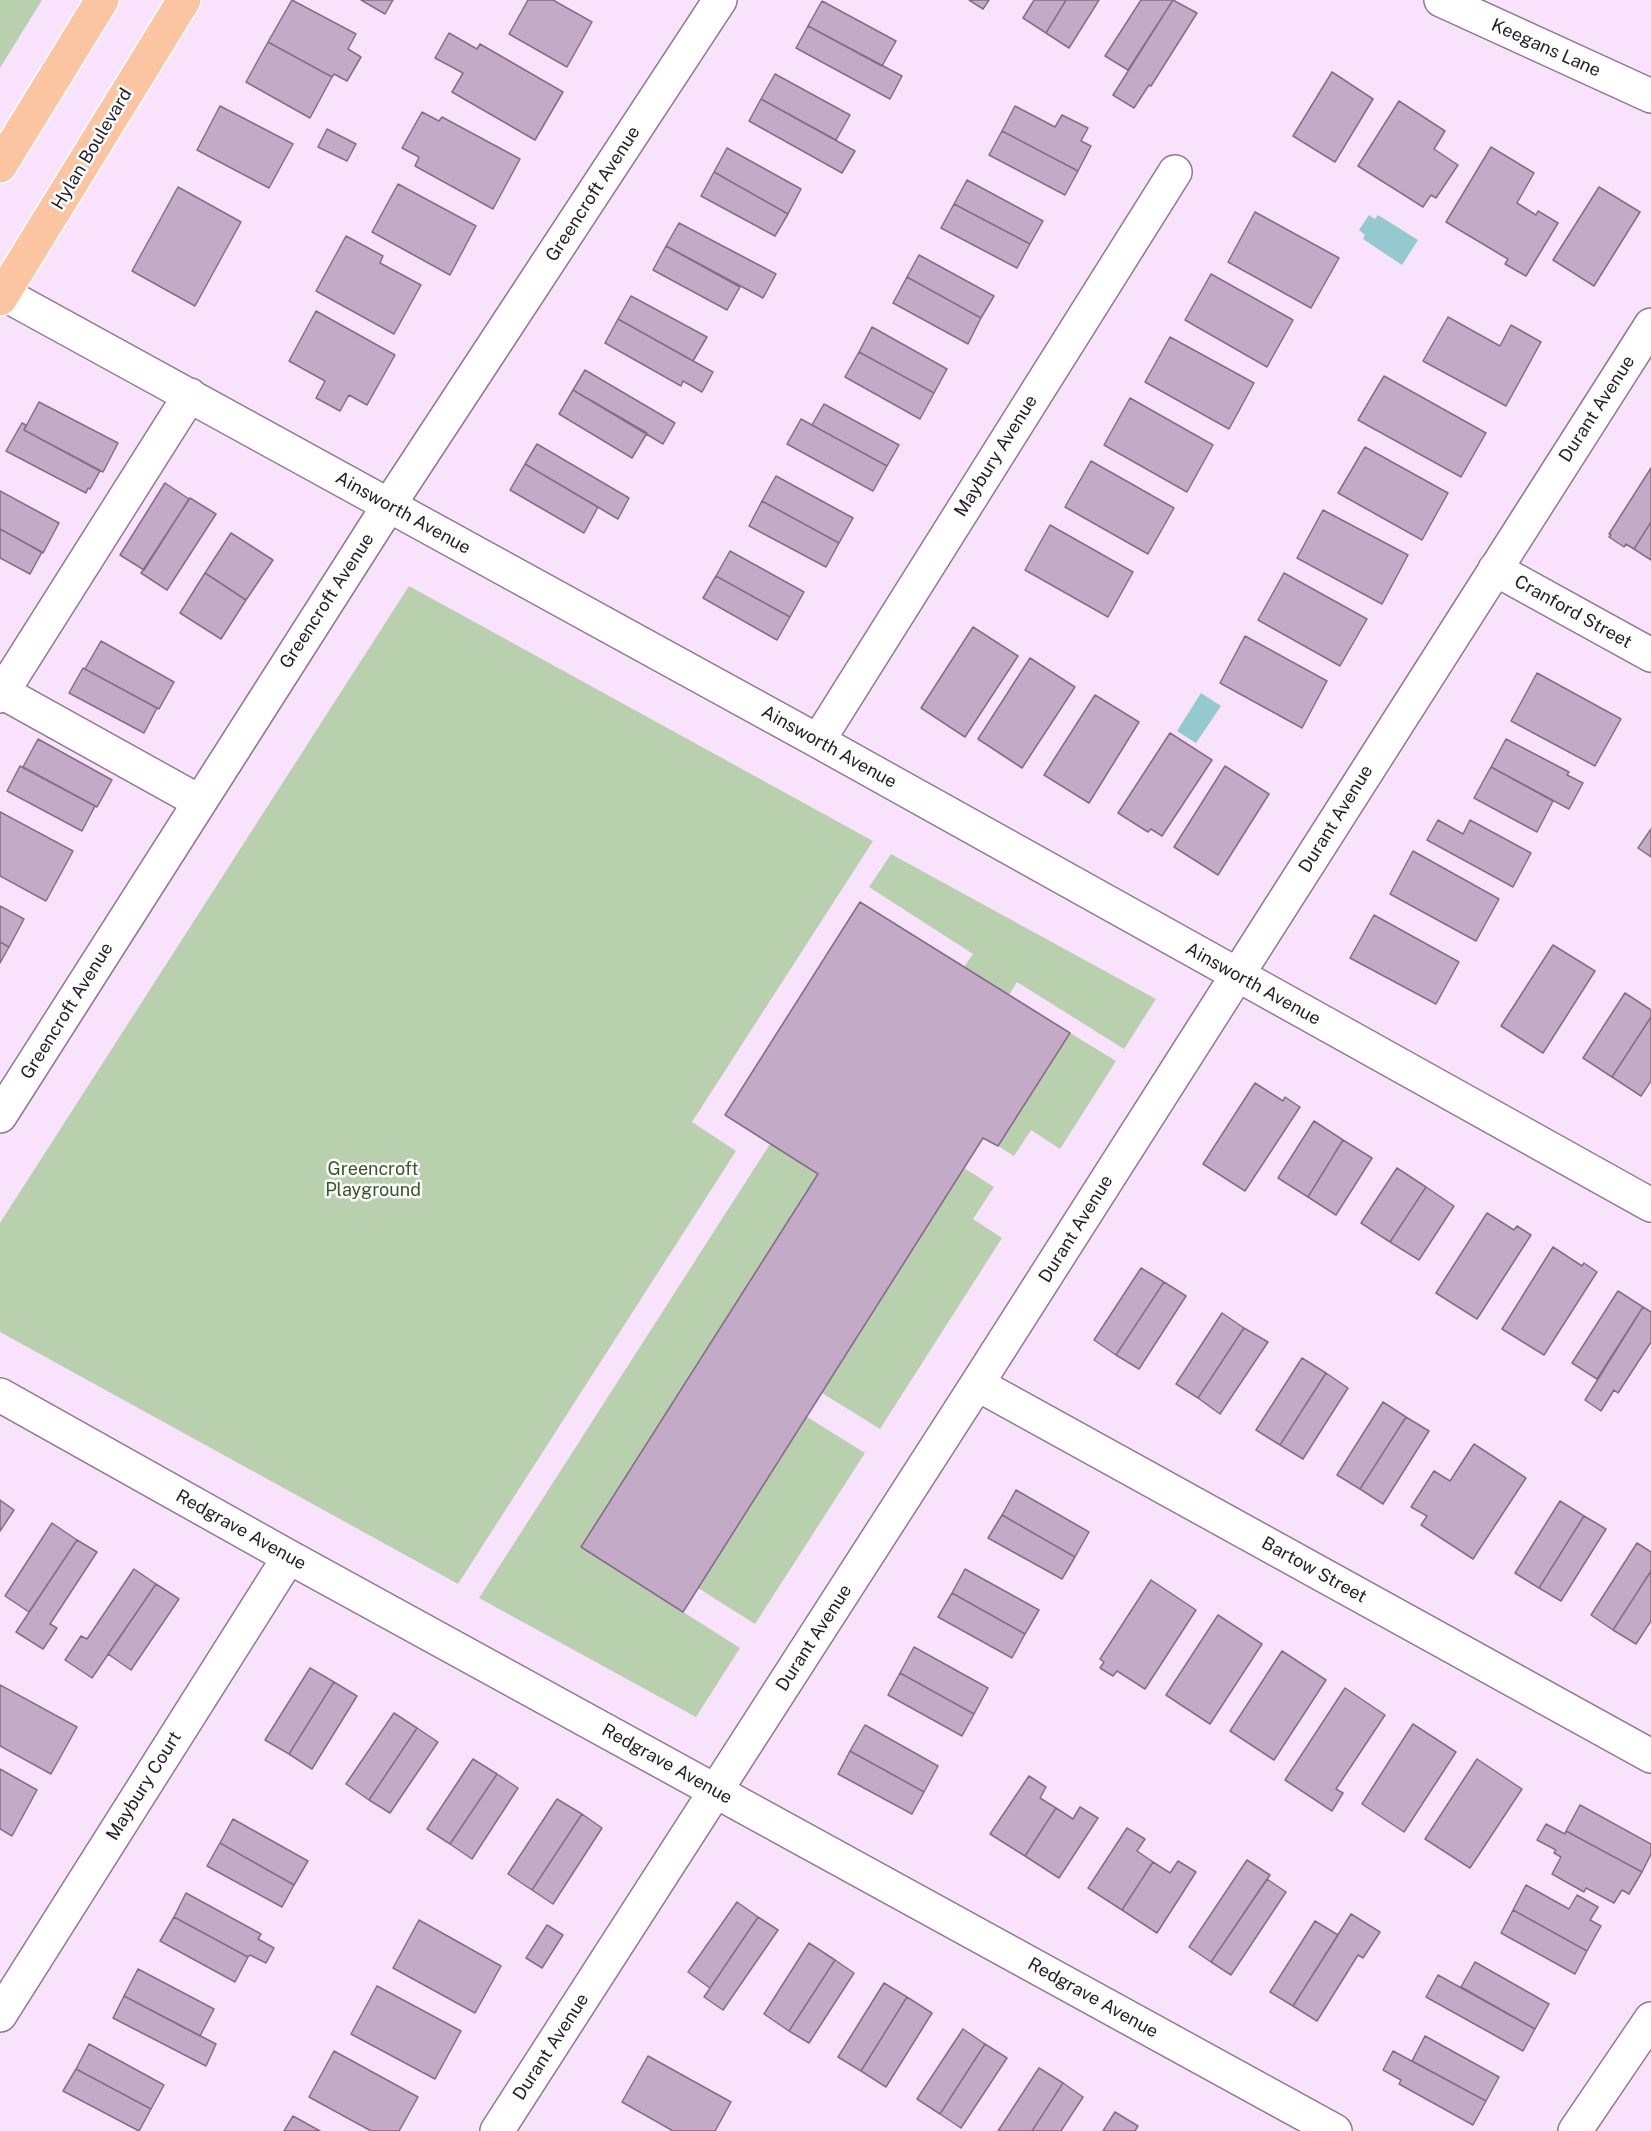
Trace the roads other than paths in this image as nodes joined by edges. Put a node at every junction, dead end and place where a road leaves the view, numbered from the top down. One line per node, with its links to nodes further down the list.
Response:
1 (102, 0): 6 (main road)
2 (184, 0): 8 (main road, Hylan Boulevard)
3 (720, 0): 11 (street, Greencroft Avenue)
4 (1441, 0): 5 (street, Keegans Lane)
5 (1651, 96)
6 (0, 166)
7 (1175, 172): 15 (street, Maybury Avenue)
8 (2, 296): 10 (street, Ainsworth Avenue)
9 (1651, 325): 12 (street, Durant Avenue)
10 (190, 395): 11 (street, Ainsworth Avenue); 14 (street)
11 (388, 505): 15 (street, Ainsworth Avenue); 16 (street, Greencroft Avenue)
12 (1495, 569): 13 (street, Cranford Street); 17 (street, Durant Avenue)
13 (1651, 655)
14 (1, 694): 16 (street)
15 (818, 741): 17 (street, Ainsworth Avenue)
16 (200, 802): 18 (street, Greencroft Avenue)
17 (1237, 975): 19 (street, Ainsworth Avenue); 20 (street, Durant Avenue)
18 (0, 1116)
19 (1651, 1205)
20 (977, 1384): 23 (street, Bartow Street); 24 (street, Durant Avenue)
21 (0, 1395): 22 (street, Redgrave Avenue)
22 (289, 1557): 24 (street, Redgrave Avenue); 25 (street, Maybury Court)
23 (1651, 1756)
24 (716, 1791): 27 (street, Durant Avenue); 28 (street, Redgrave Avenue)
25 (0, 2015)
26 (1651, 2019): 29 (street)
27 (497, 2131)
28 (1335, 2131)
29 (1575, 2131)

